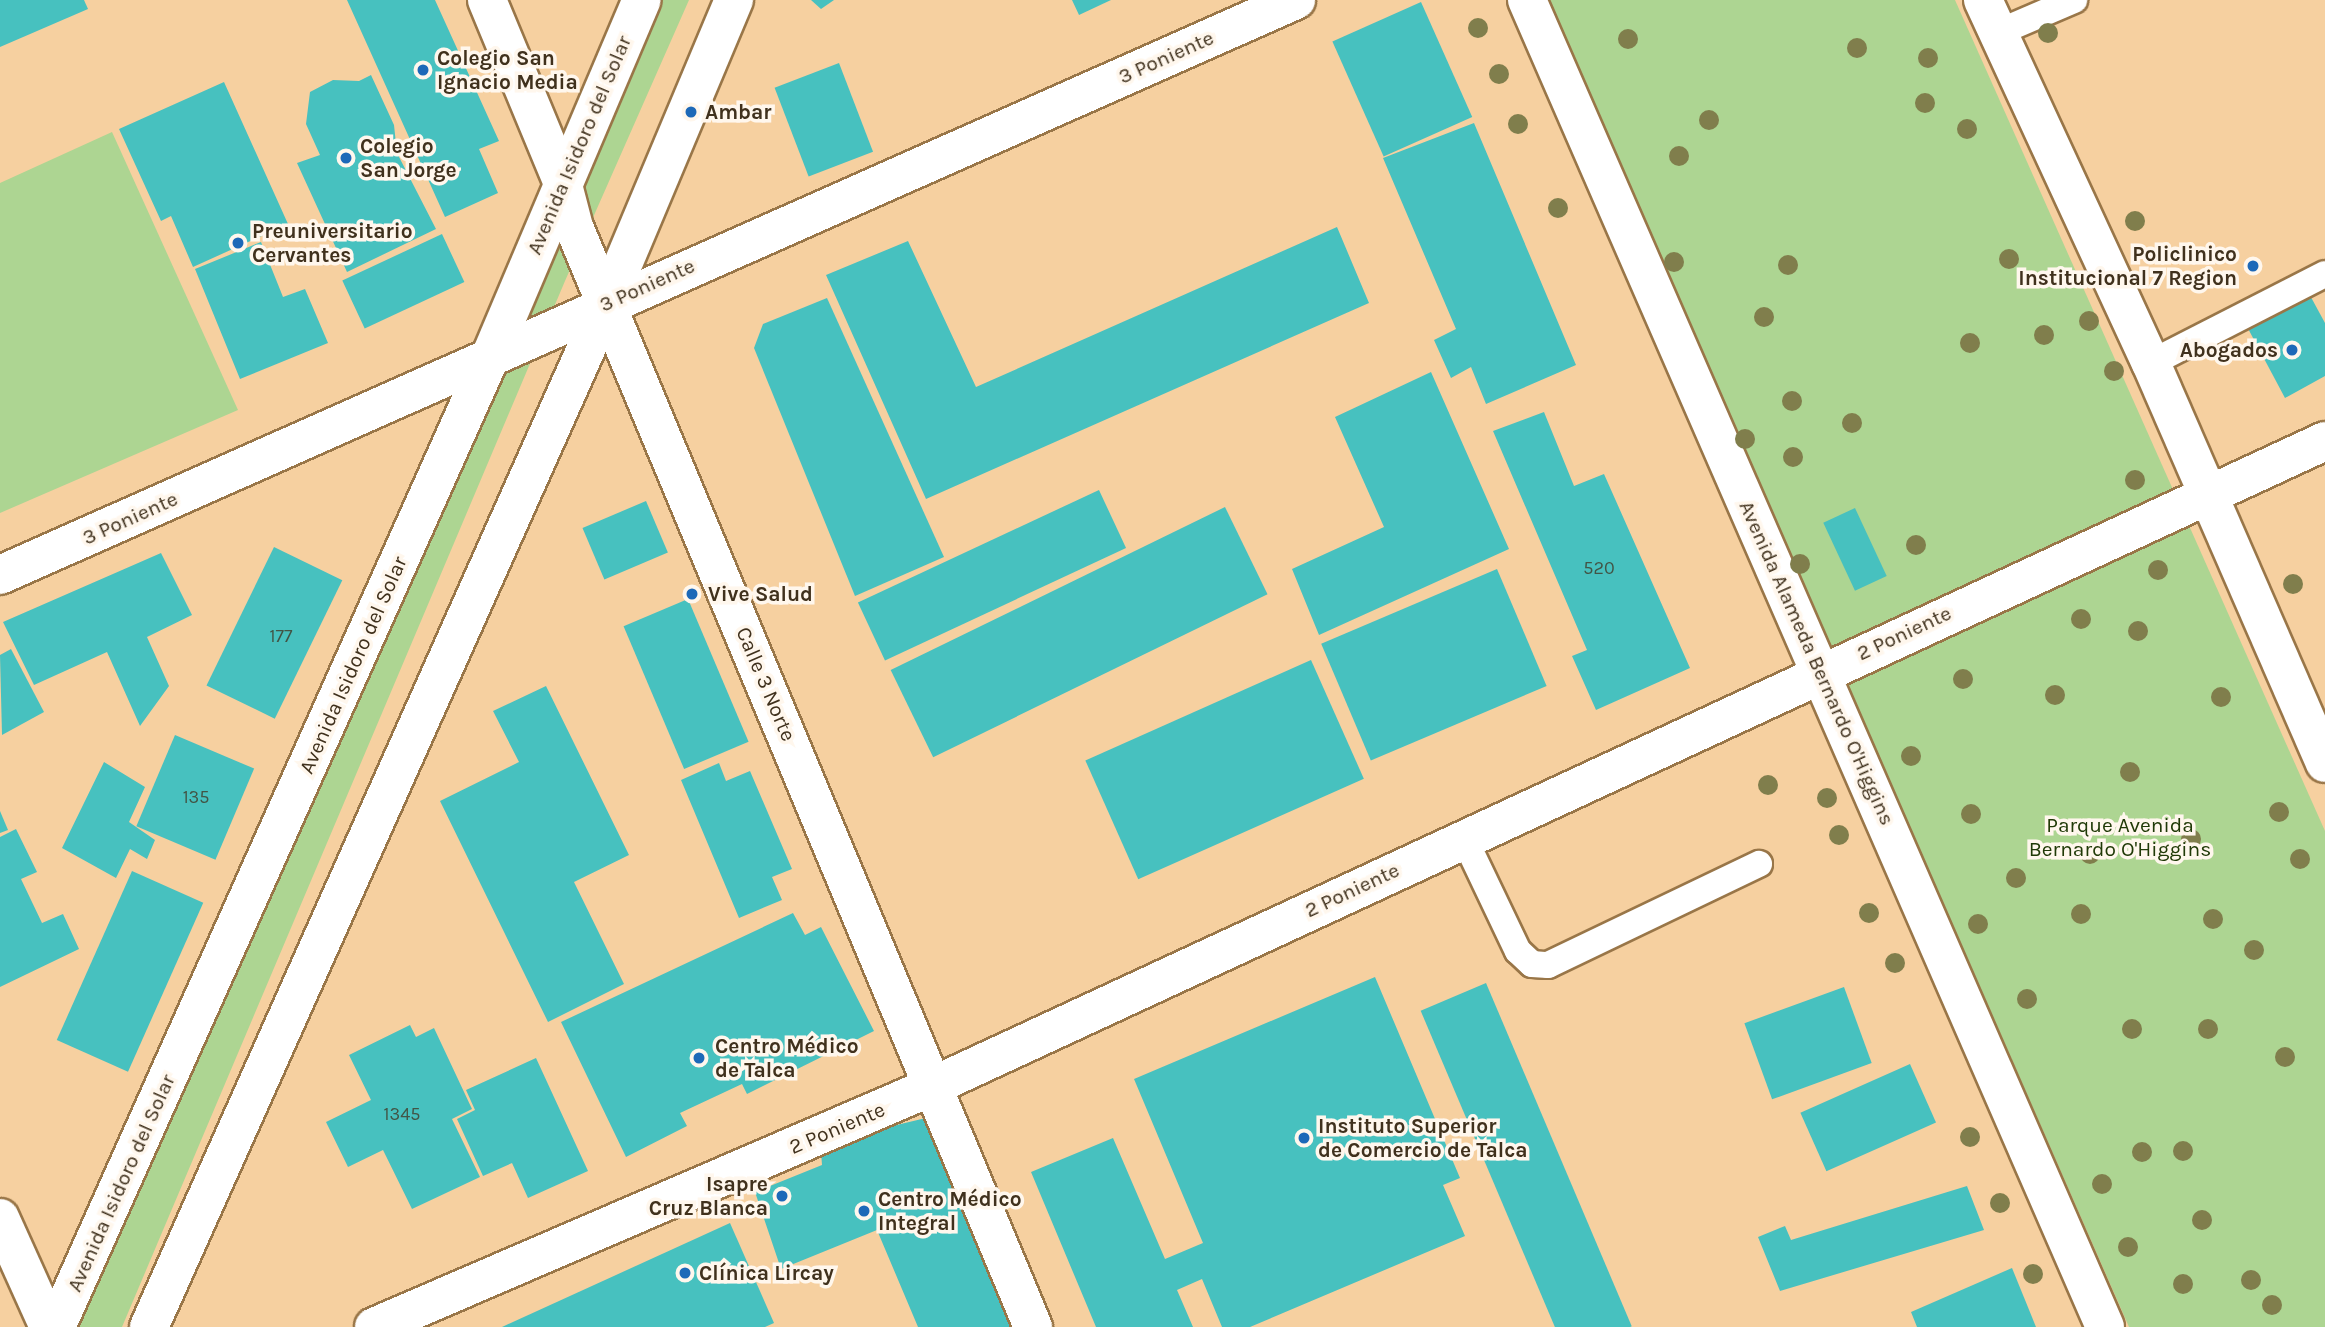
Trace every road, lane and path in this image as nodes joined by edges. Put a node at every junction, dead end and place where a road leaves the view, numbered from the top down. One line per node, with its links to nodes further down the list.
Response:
1 (487, 0): 8 (main road, Calle 3 Norte)
2 (642, 0): 8 (main road, Avenida Isidoro del Solar)
3 (734, 0): 10 (main road)
4 (1296, 0): 10 (main road, 3 Poniente)
5 (1527, 0): 16 (main road, Avenida Alameda Bernardo O'Higgins)
6 (2074, 0): 7 (lane)
7 (1990, 16): 12 (main road)
8 (562, 181): 10 (main road, Calle 3 Norte); 11 (main road, Avenida Isidoro del Solar)
9 (2325, 274): 12 (lane)
10 (607, 302): 11 (main road, 3 Poniente); 20 (main road, Calle 3 Norte); 24 (main road)
11 (488, 362): 15 (main road, 3 Poniente); 23 (main road, Avenida Isidoro del Solar)
12 (2151, 363): 14 (main road)
13 (2325, 441): 14 (main road, 2 Poniente)
14 (2207, 495): 16 (main road, 2 Poniente); 17 (main road)
15 (0, 575)
16 (1821, 672): 18 (main road, 2 Poniente); 27 (main road, Avenida Alameda Bernardo O'Higgins)
17 (2325, 763)
18 (1464, 838): 19 (lane); 20 (main road, 2 Poniente)
19 (1759, 864)
20 (933, 1086): 25 (main road, 2 Poniente); 26 (main road, Calle 3 Norte)
21 (0, 1218): 22 (main road)
22 (49, 1327)
23 (56, 1327)
24 (149, 1327)
25 (374, 1327)
26 (1033, 1327)
27 (2105, 1327)

